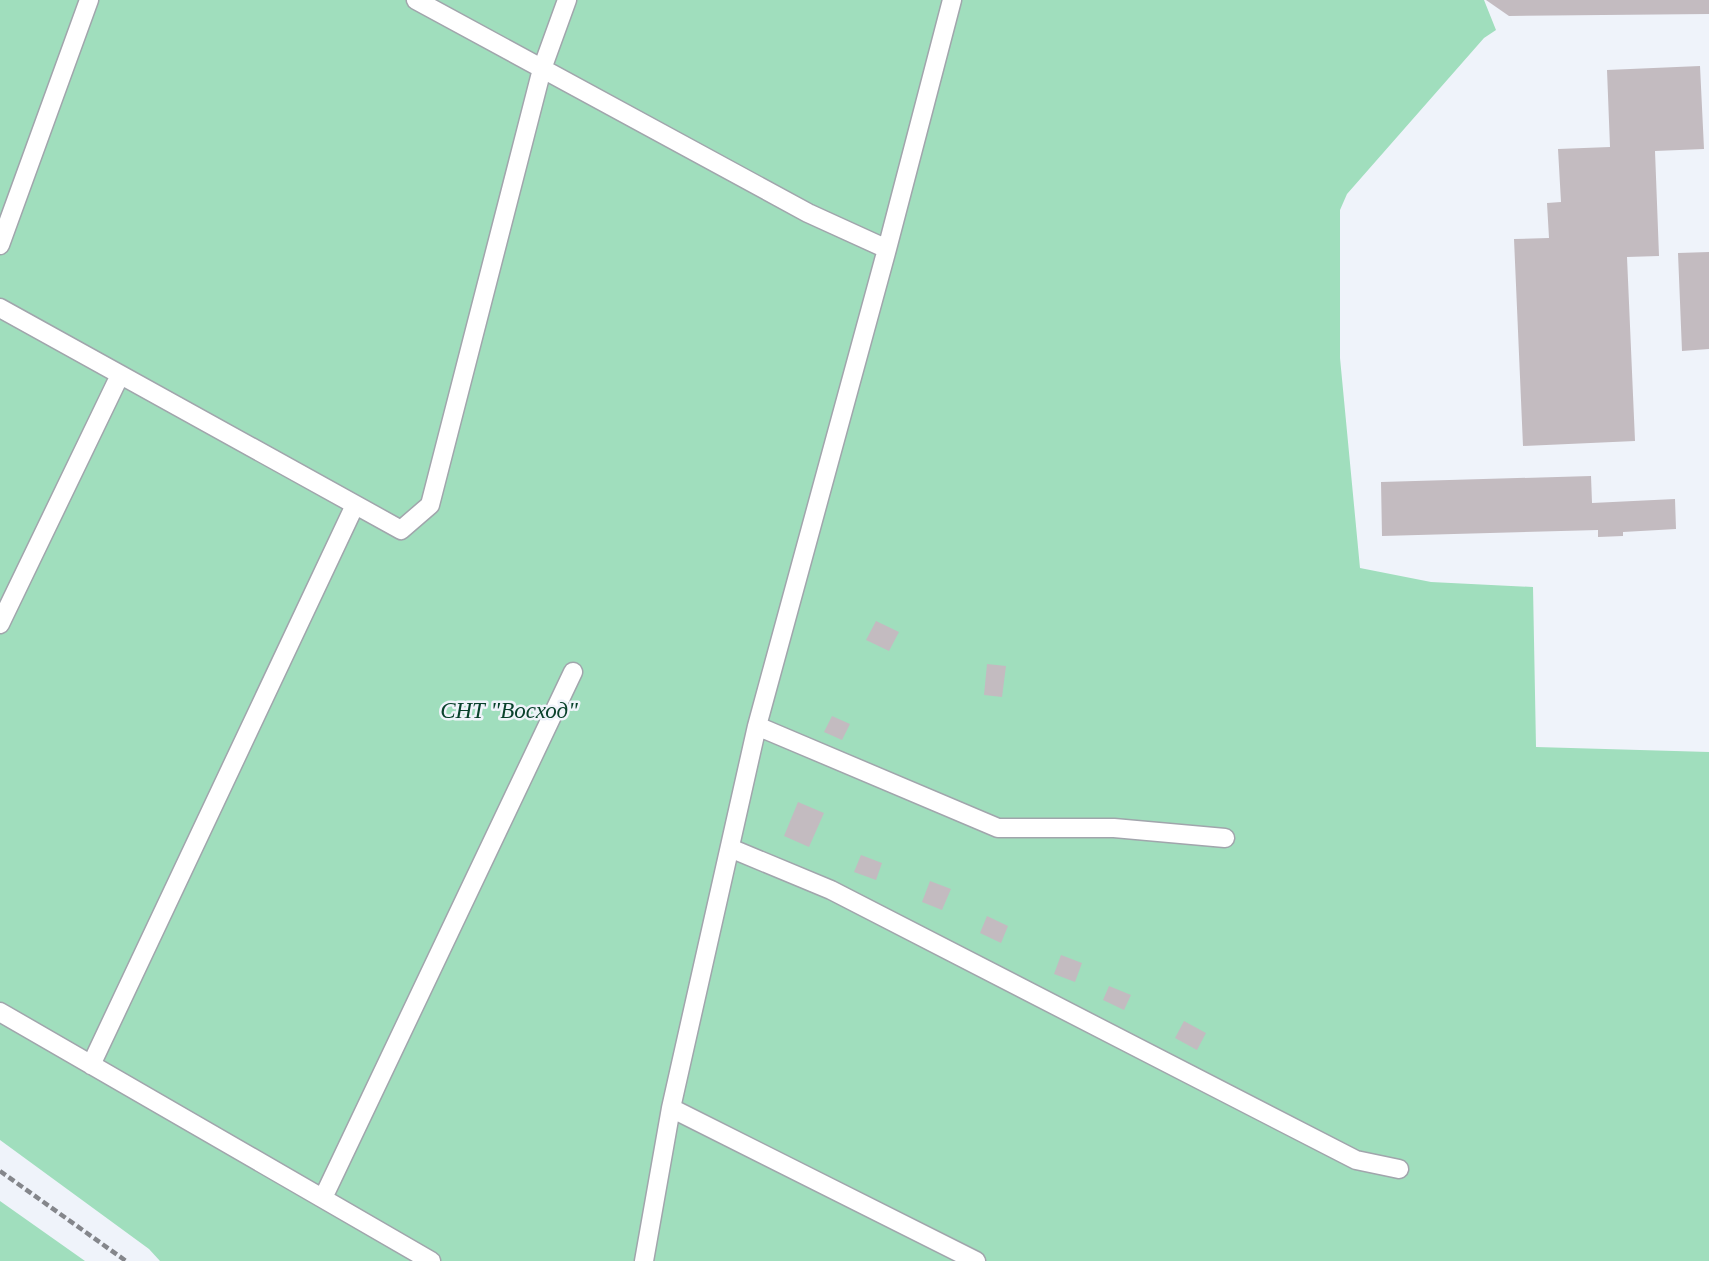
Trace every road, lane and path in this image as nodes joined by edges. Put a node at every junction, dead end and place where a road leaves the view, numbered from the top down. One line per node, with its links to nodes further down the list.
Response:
1 (89, 0): 6 (lane)
2 (416, 0): 5 (lane)
3 (567, 0): 5 (lane)
4 (952, 0): 7 (lane)
5 (542, 69): 7 (lane); 10 (lane)
6 (0, 245)
7 (887, 249): 13 (lane)
8 (0, 308): 9 (lane)
9 (120, 375): 10 (lane); 11 (lane)
10 (355, 505): 17 (lane)
11 (0, 624)
12 (573, 673): 21 (lane)
13 (757, 726): 14 (lane); 15 (lane)
14 (1225, 838)
15 (730, 848): 18 (lane); 19 (lane)
16 (0, 1013): 17 (lane)
17 (90, 1065): 21 (lane)
18 (671, 1108): 24 (lane); 25 (lane)
19 (1399, 1169)
20 (0, 1171): 22 (path)
21 (323, 1198): 23 (lane)
22 (126, 1261)
23 (431, 1261)
24 (644, 1261)
25 (976, 1261)

